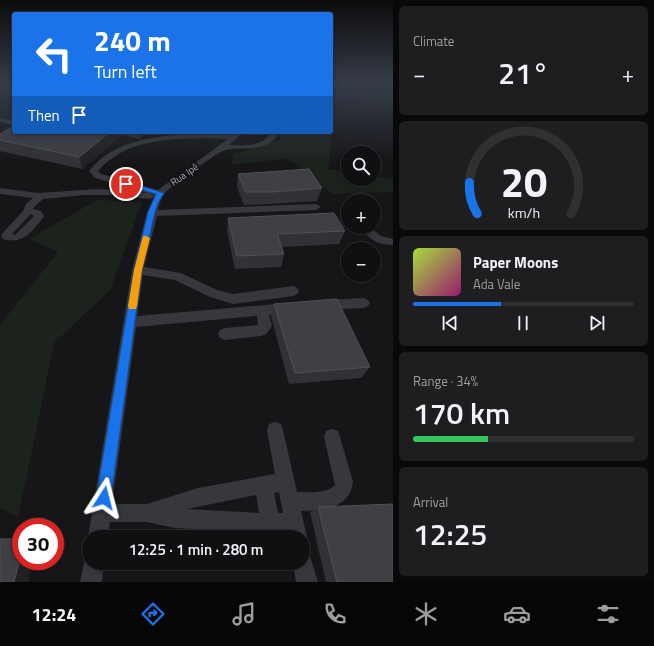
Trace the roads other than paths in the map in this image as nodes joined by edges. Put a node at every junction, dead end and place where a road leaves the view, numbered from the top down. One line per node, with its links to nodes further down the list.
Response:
1 (0, 120): 2 (street)
2 (12, 123)
3 (272, 134): 5 (street, Rua Ipê)
4 (237, 135): 5 (street, Rua Ipê); 7 (street)
5 (222, 148): 7 (street, Rua Ipê)
6 (0, 191): 8 (street)
7 (159, 195): 8 (street); 11 (street, Rua Ipê)
8 (40, 197): 10 (street)
9 (316, 207): 11 (street)
10 (29, 211)
11 (152, 212): 14 (street, Rua Ipê)
12 (372, 234): 13 (street)
13 (393, 242)
14 (138, 270): 15 (street); 18 (street, Rua Ipê)
15 (293, 291)
16 (364, 304): 17 (street)
17 (262, 310): 18 (street); 19 (street)
18 (130, 322): 25 (street, Rua Ipê)
19 (225, 334)
20 (275, 430): 22 (street)
21 (332, 437): 24 (street)
22 (286, 482): 23 (street); 24 (street)
23 (263, 485): 26 (street); 27 (street)
24 (290, 502): 29 (street)
25 (101, 513): 26 (street); 28 (street, Rua Ipê)
26 (148, 513): 27 (street)
27 (270, 523): 29 (street)
28 (99, 530)
29 (296, 530)
30 (93, 570): 32 (street)
31 (304, 570): 33 (street)
32 (91, 582)
33 (307, 582)

